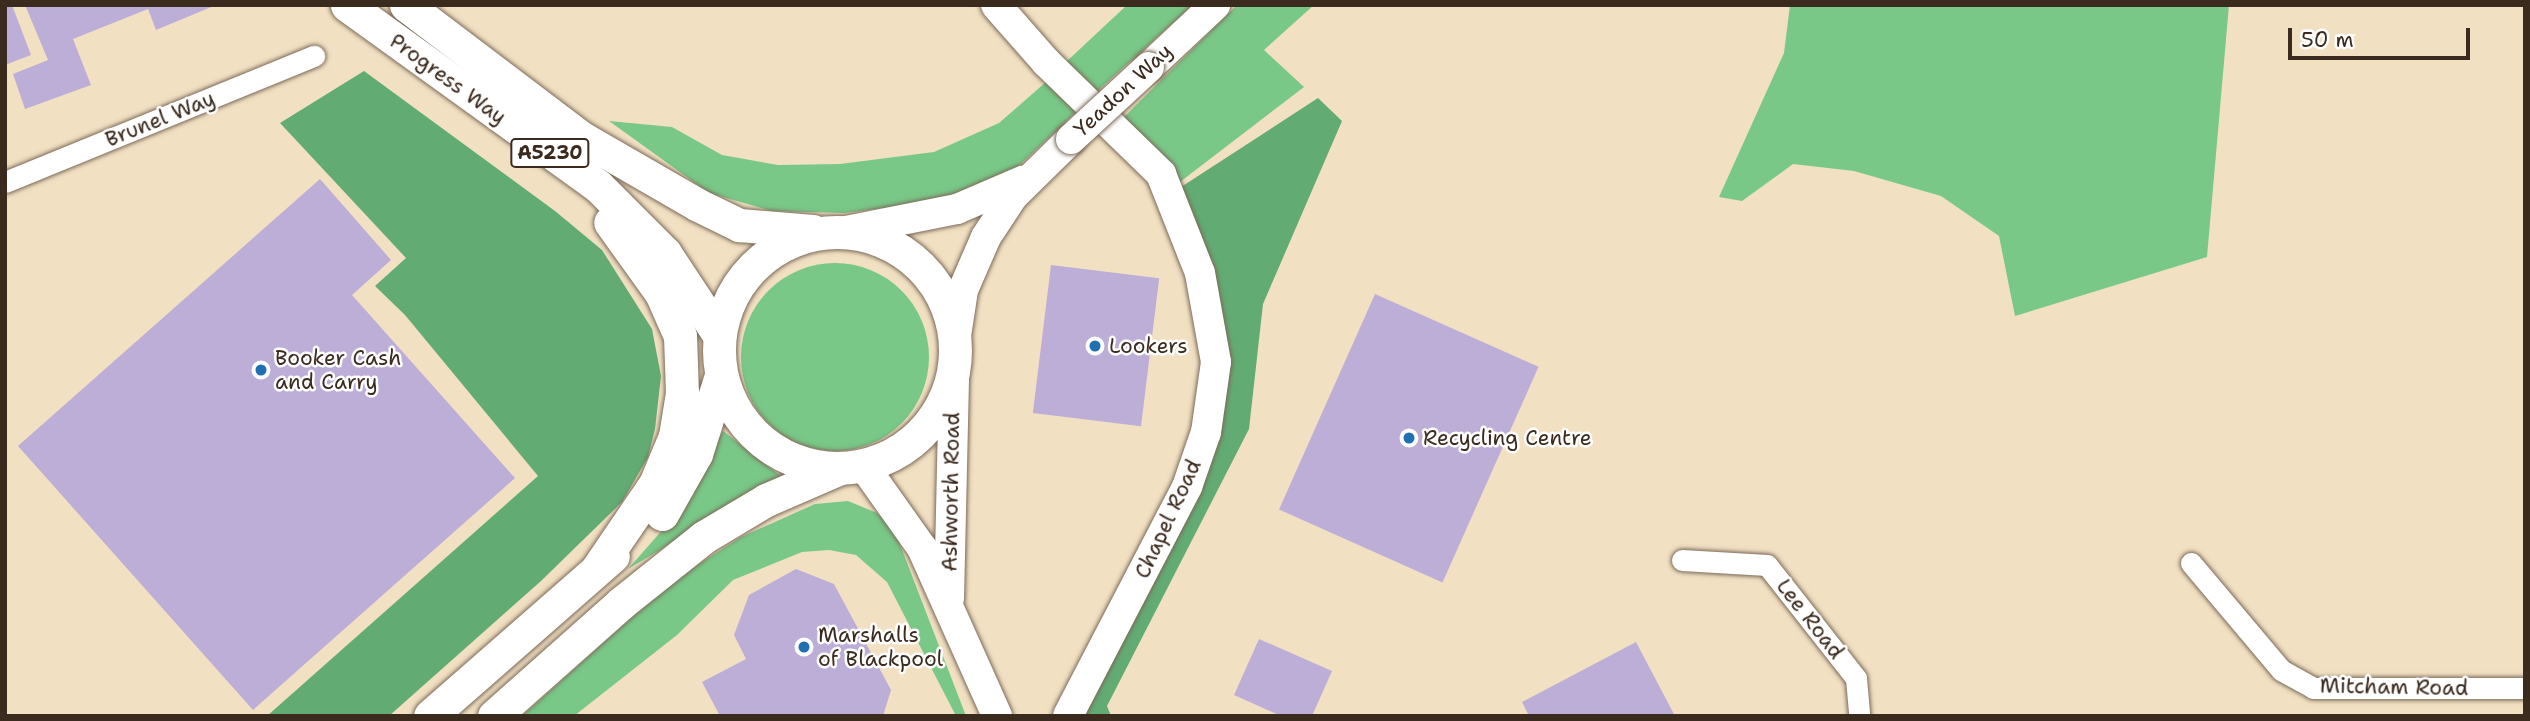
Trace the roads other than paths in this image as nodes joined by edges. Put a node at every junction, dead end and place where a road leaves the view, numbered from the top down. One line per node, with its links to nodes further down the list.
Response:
1 (347, 5): 6 (main road, Progress Way / A5230)
2 (407, 5): 9 (main road, Progress Way / A5230)
3 (996, 5): 23 (street, Chapel Road)
4 (1215, 5): 7 (street, Yeadon Way, bridge)
5 (314, 56): 8 (street, Brunel Way)
6 (560, 161): 10 (main road, Progress Way / A5230); 17 (main road, A5230)
7 (1032, 176): 9 (street, Yeadon Way); 11 (street, Yeadon Way)
8 (5, 182)
9 (834, 231): 10 (main road, A5230); 11 (main road, A5230)
10 (719, 335): 12 (main road, A5230)
11 (956, 336): 13 (main road, A5230)
12 (721, 375): 14 (main road, A5230); 17 (main road, A5230)
13 (954, 375): 14 (main road, A5230); 18 (street, Ashworth Road)
14 (850, 467): 18 (street, Ashworth Road); 21 (main road, A5230)
15 (1682, 560): 24 (street, Lee Road)
16 (2191, 563): 19 (street, Mitcham Road)
17 (597, 569): 20 (main road, A5230)
18 (948, 609): 22 (street, Ashworth Road)
19 (2525, 688)
20 (430, 716)
21 (494, 716)
22 (997, 716)
23 (1068, 716)
24 (1859, 716)

